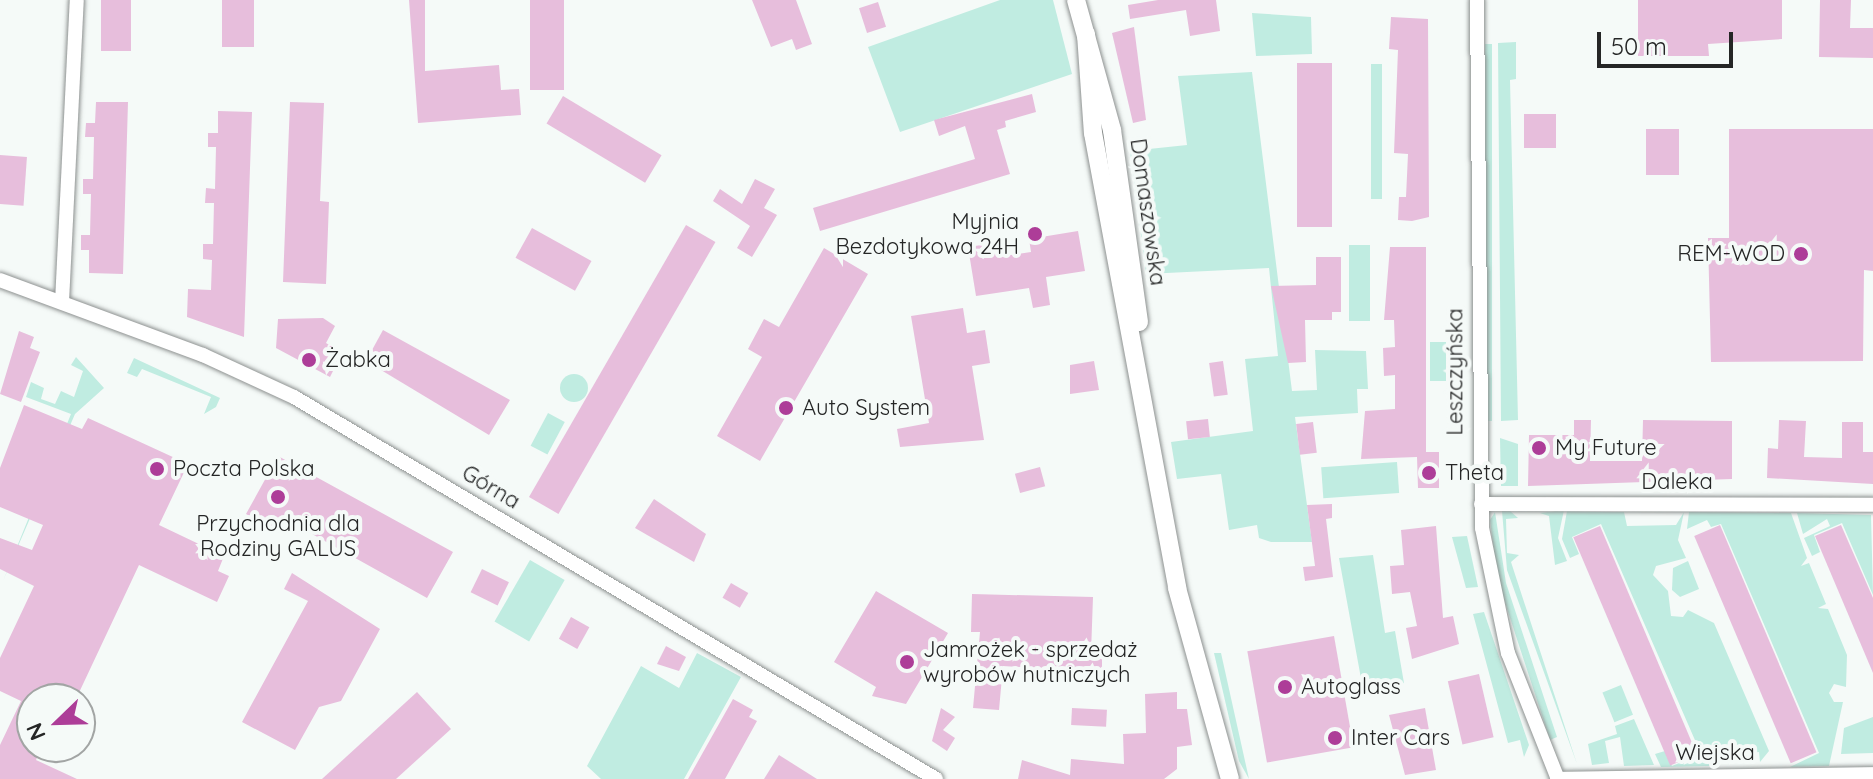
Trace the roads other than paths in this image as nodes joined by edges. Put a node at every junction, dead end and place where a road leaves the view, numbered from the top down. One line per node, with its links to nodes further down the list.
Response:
1 (77, 0): 5 (street)
2 (1076, 0): 8 (street, Domaszowska)
3 (1477, 0): 6 (street, Leszczyńska)
4 (0, 280): 5 (street, Górna)
5 (62, 302): 10 (street, Górna)
6 (1481, 504): 7 (street, Daleka); 13 (street, Leszczyńska)
7 (1873, 505)
8 (1216, 731): 11 (street, Domaszowska); 12 (street, Domaszowska)
9 (1873, 774): 13 (street, Wiejska)
10 (936, 779)
11 (1219, 779)
12 (1230, 779)
13 (1558, 779)

